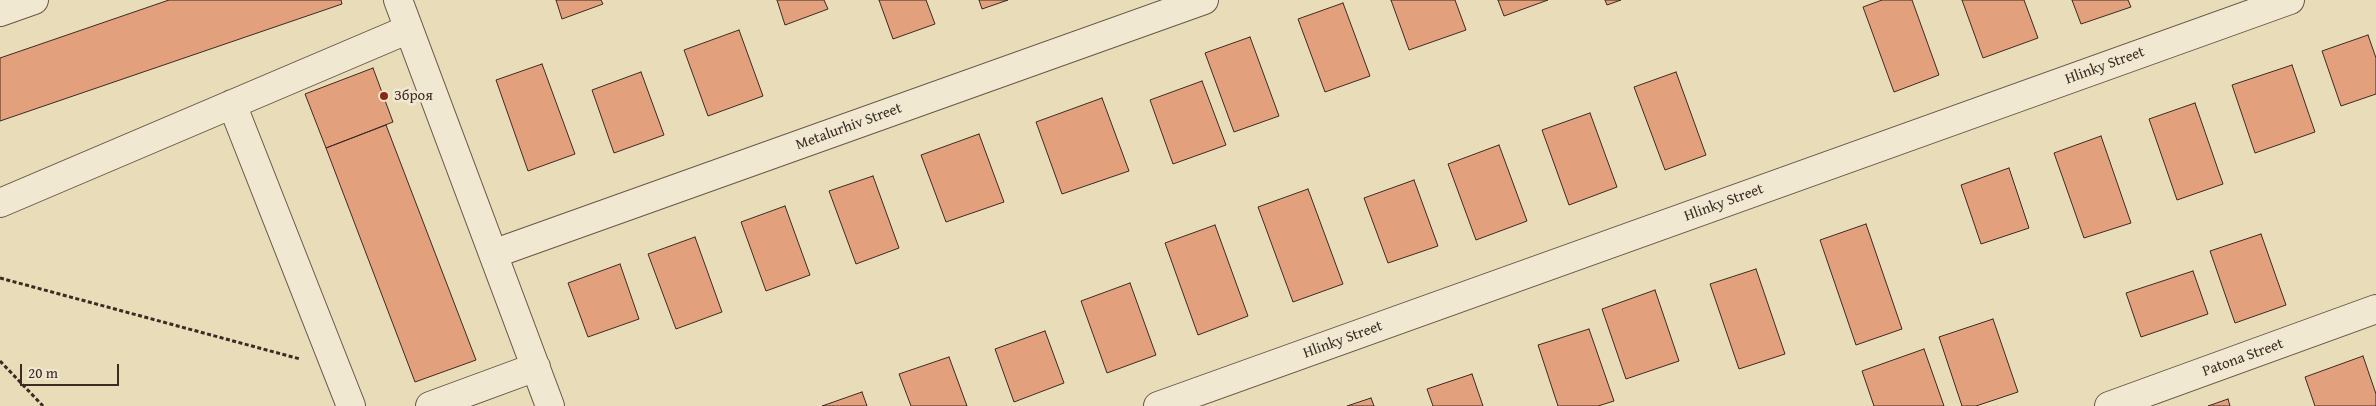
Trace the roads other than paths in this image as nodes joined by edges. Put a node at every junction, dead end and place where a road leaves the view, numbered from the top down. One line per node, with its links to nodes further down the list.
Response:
1 (34, 0): 5 (street)
2 (398, 0): 6 (street)
3 (1204, 0): 9 (street, Metalurhiv Street)
4 (2290, 0): 15 (street, Hlinky Street)
5 (0, 12)
6 (409, 28): 7 (street); 9 (street)
7 (232, 104): 8 (street); 12 (street)
8 (0, 204)
9 (493, 254): 11 (street)
10 (2376, 310): 16 (street, Patona Street)
11 (536, 367): 13 (street); 14 (street)
12 (351, 406)
13 (430, 406)
14 (550, 406)
15 (1158, 406)
16 (2109, 406)

